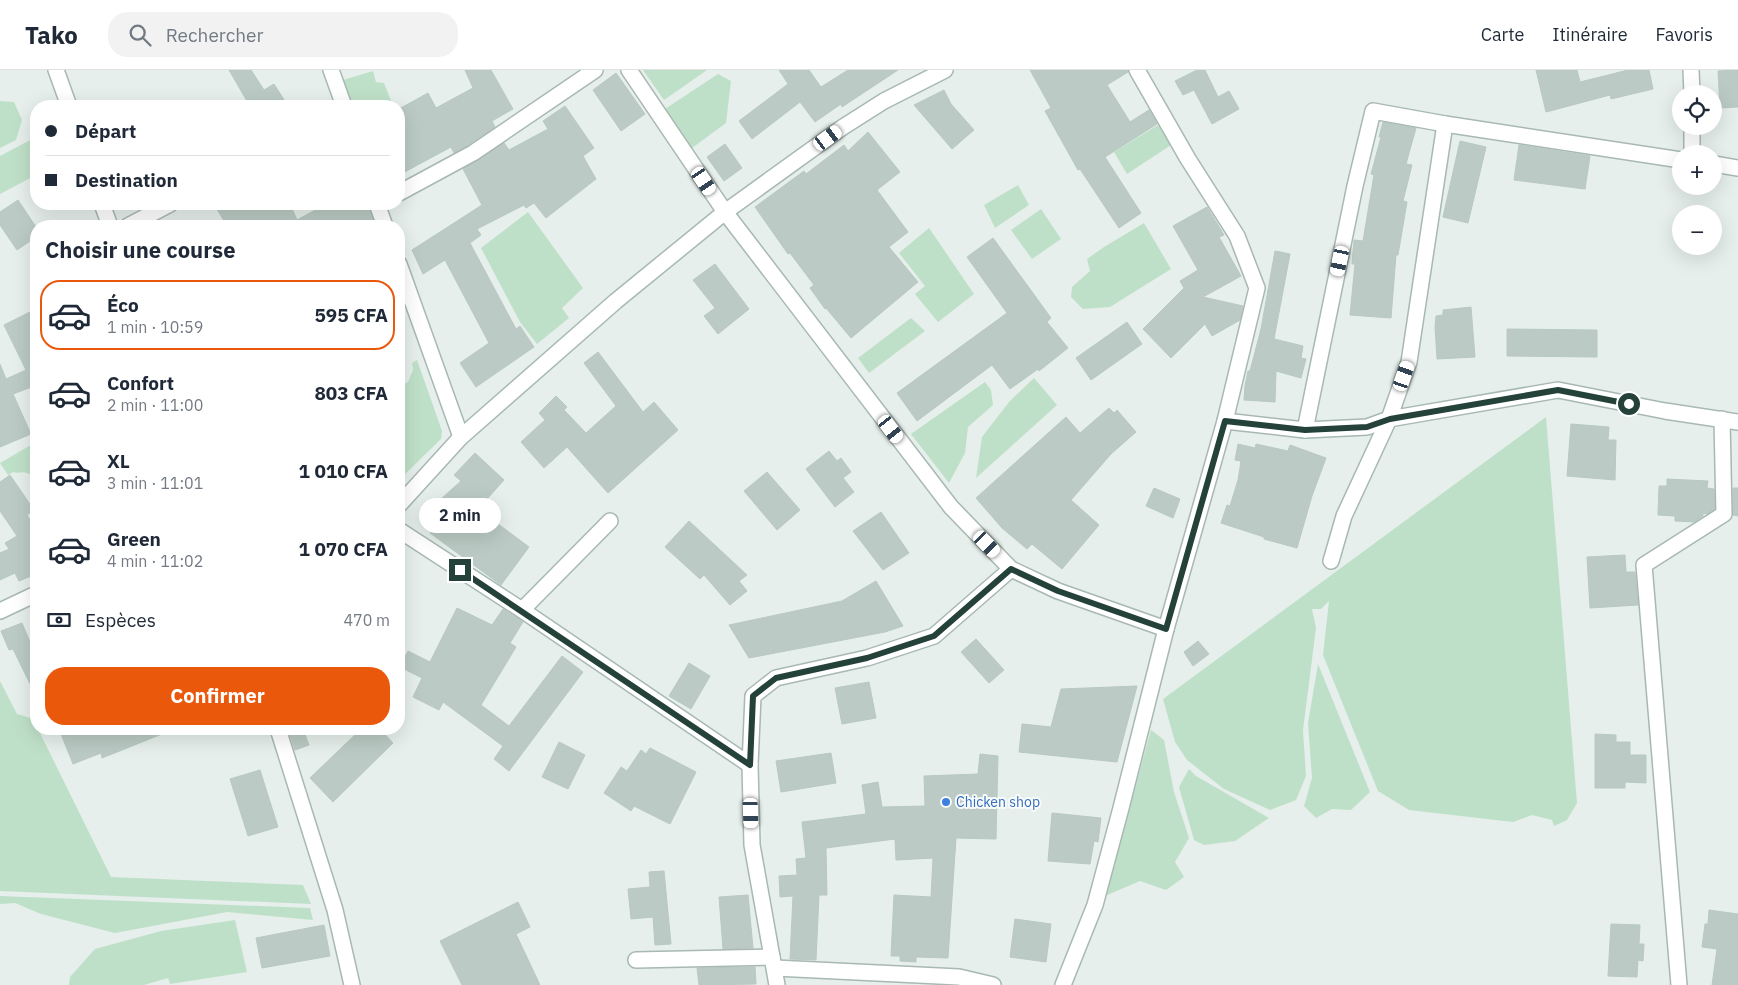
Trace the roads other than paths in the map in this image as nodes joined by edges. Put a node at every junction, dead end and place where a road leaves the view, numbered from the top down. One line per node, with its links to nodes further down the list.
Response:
1 (56, 70): 9 (street)
2 (331, 70): 10 (street)
3 (595, 70): 15 (street)
4 (629, 70): 17 (street)
5 (945, 70): 17 (street)
6 (1137, 70): 22 (street)
7 (1690, 70): 8 (street)
8 (1691, 85)
9 (67, 100)
10 (342, 100)
11 (1445, 124): 12 (street); 20 (street); 24 (street)
12 (1672, 159)
13 (1722, 165): 14 (street)
14 (1738, 168)
15 (405, 190)
16 (159, 210): 18 (street)
17 (725, 212): 25 (street); 30 (street)
18 (139, 220)
19 (405, 281): 25 (street)
20 (1390, 419): 21 (street); 24 (street); 29 (street)
21 (1722, 419): 23 (street); 43 (street)
22 (1225, 421): 24 (street); 34 (street)
23 (1738, 422)
24 (1305, 430)
25 (461, 437): 26 (street)
26 (405, 498)
27 (610, 520): 32 (street)
28 (405, 534): 32 (street)
29 (1331, 561)
30 (1011, 569): 34 (street); 36 (street)
31 (30, 597): 33 (street)
32 (522, 610): 36 (street)
33 (0, 611)
34 (1166, 629): 42 (street)
35 (280, 735): 39 (street)
36 (750, 765): 38 (street)
37 (636, 960): 38 (street)
38 (774, 963): 40 (street); 41 (street)
39 (352, 985)
40 (777, 985)
41 (993, 985)
42 (1063, 985)
43 (1679, 985)

